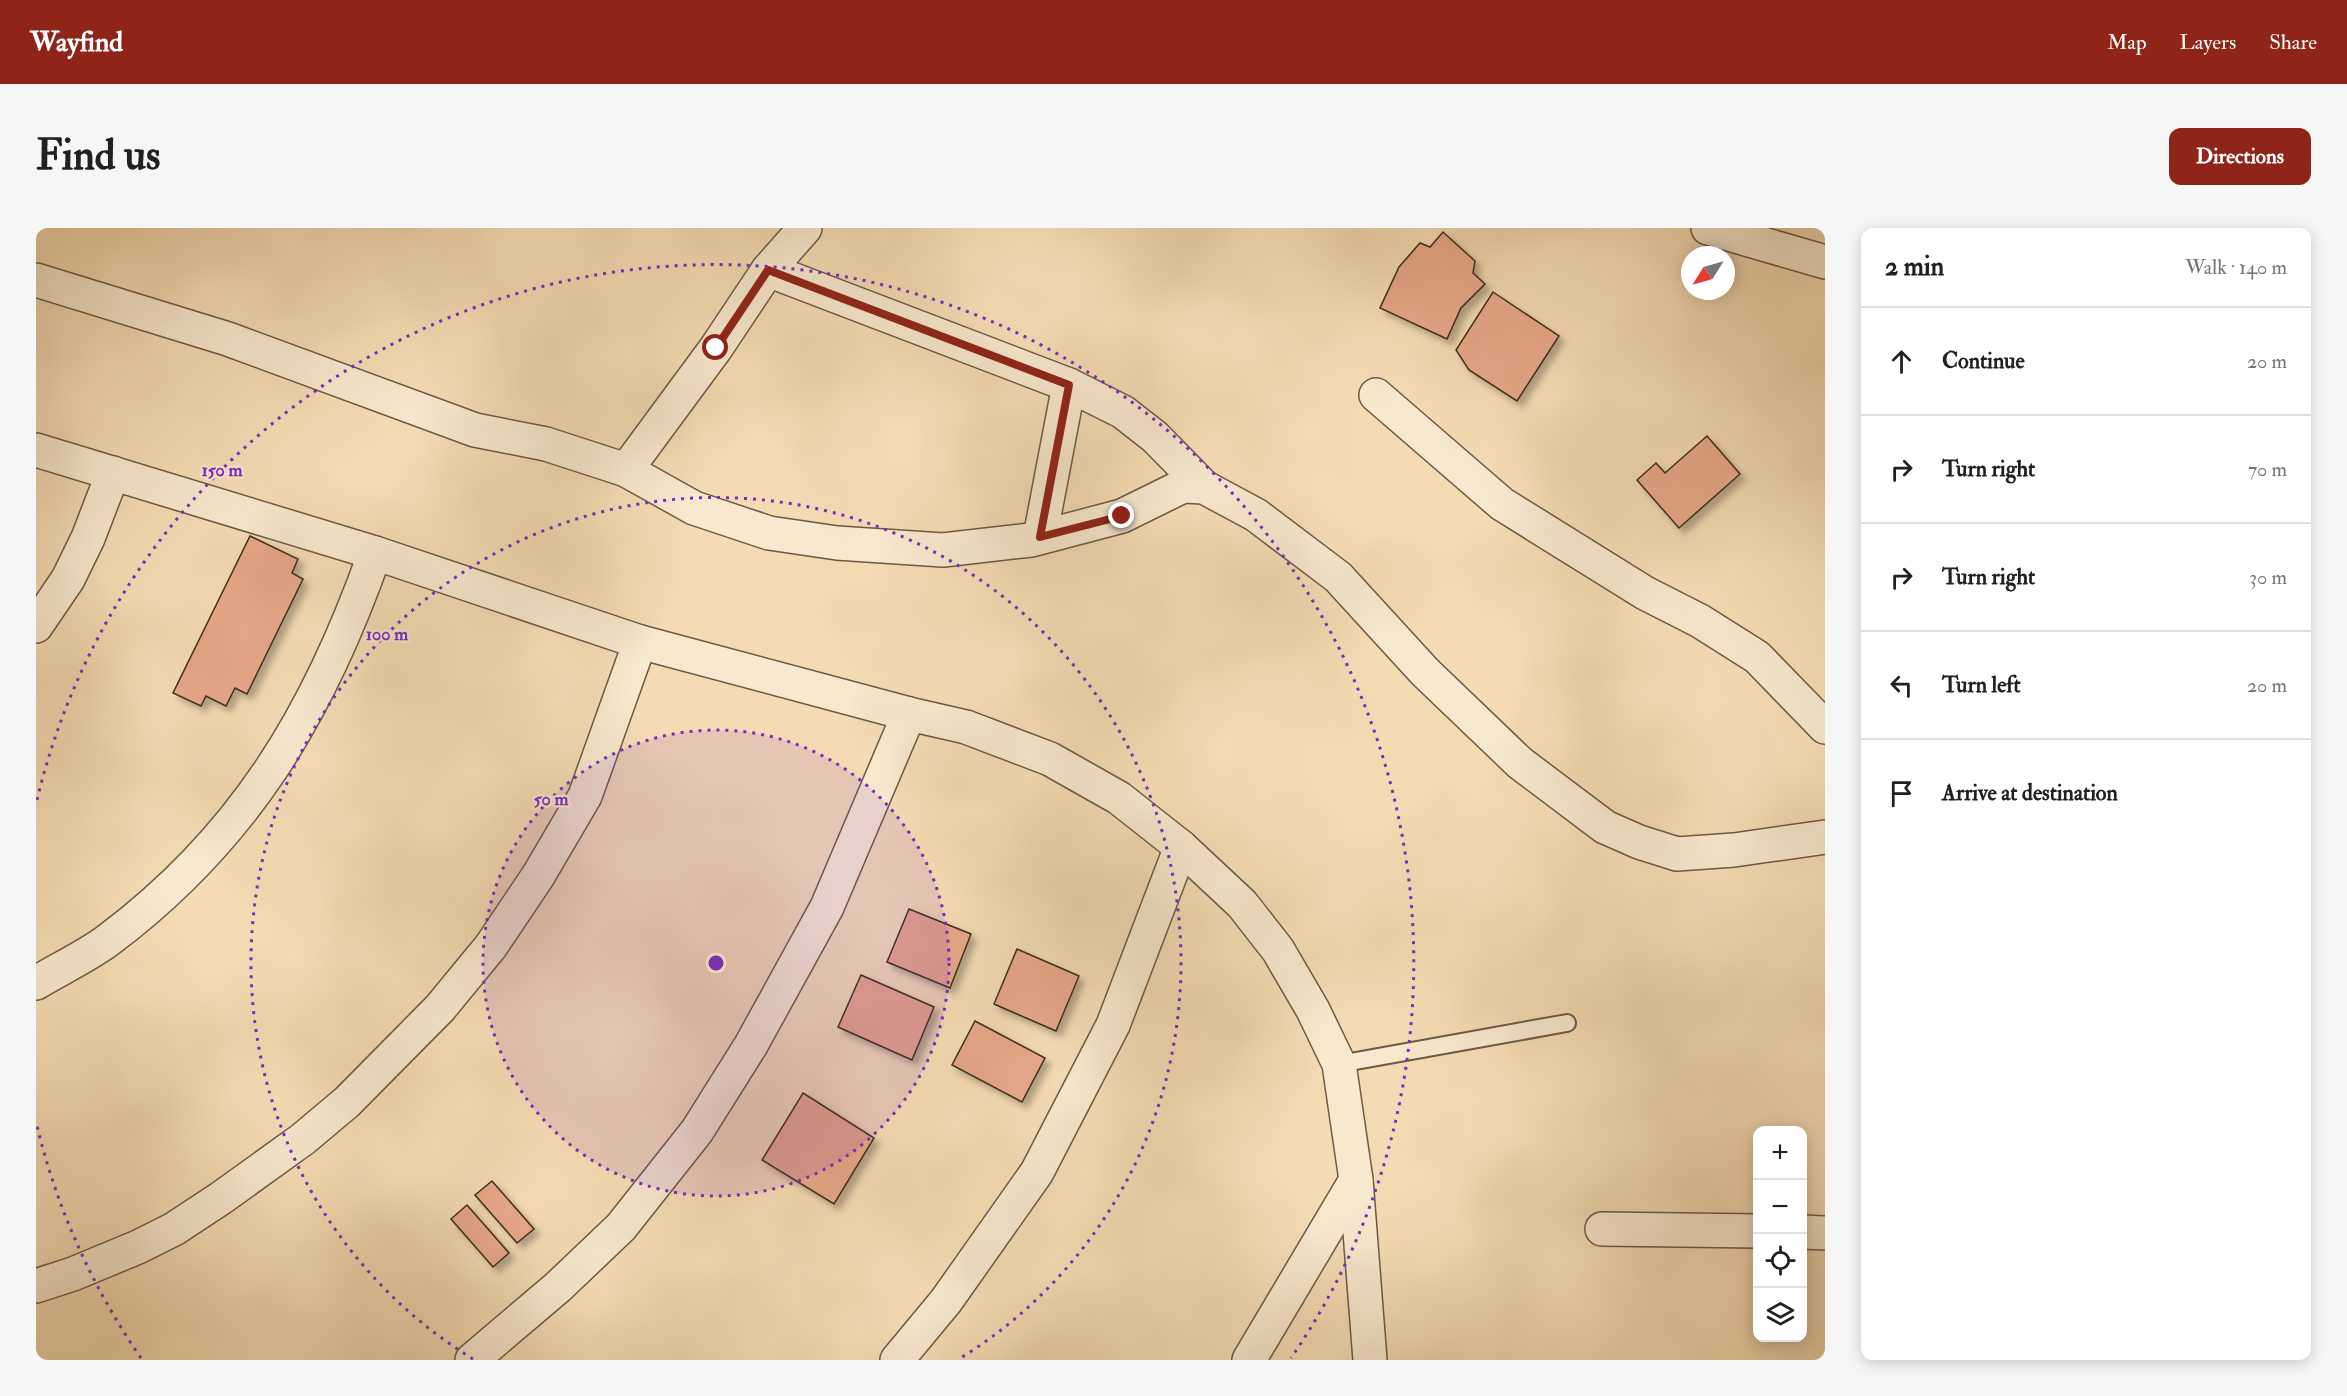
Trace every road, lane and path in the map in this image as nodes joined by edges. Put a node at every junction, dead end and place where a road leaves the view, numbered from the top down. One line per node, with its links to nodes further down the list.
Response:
1 (805, 228): 4 (street)
2 (1708, 228): 3 (street)
3 (1825, 262)
4 (768, 270): 6 (street); 9 (street)
5 (36, 280): 9 (street)
6 (1069, 385): 11 (street); 12 (street)
7 (1376, 395): 17 (street)
8 (36, 450): 10 (street)
9 (626, 470): 12 (street)
10 (113, 473): 13 (street); 14 (street)
11 (1204, 487): 12 (street); 18 (street)
12 (1040, 537)
13 (375, 553): 15 (street); 20 (street)
14 (36, 626)
15 (640, 642): 16 (street); 28 (street)
16 (909, 714): 19 (street); 29 (street)
17 (1825, 727)
18 (1825, 837)
19 (1181, 847): 22 (street); 30 (street)
20 (36, 983)
21 (1567, 1023): 22 (lane)
22 (1339, 1064): 23 (street)
23 (1356, 1180): 31 (street); 32 (street)
24 (1602, 1229): 25 (street)
25 (1753, 1231)
26 (1807, 1232): 27 (street)
27 (1825, 1233)
28 (36, 1286)
29 (472, 1360)
30 (897, 1360)
31 (1249, 1360)
32 (1370, 1360)

